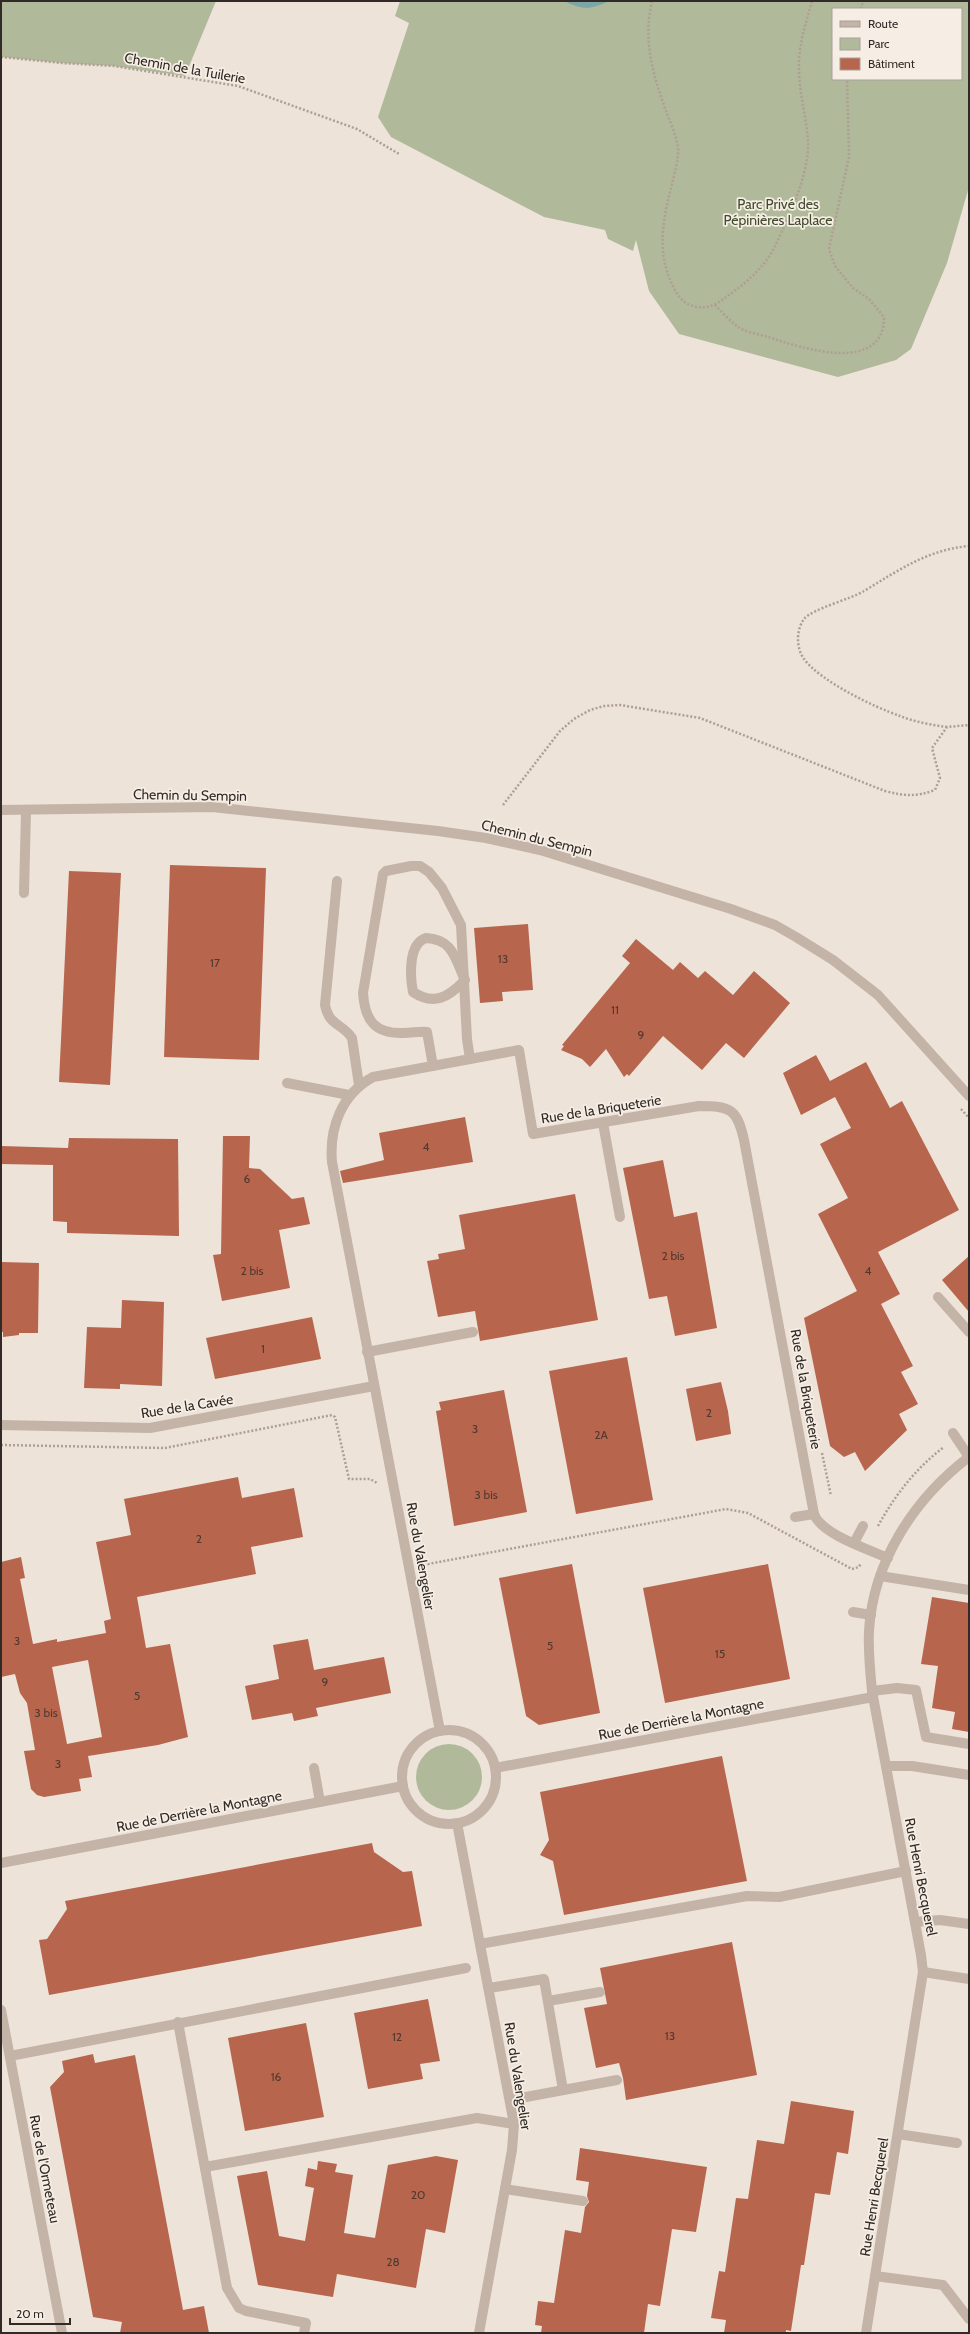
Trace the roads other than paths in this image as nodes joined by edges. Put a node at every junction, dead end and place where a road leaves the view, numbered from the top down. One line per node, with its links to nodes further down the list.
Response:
1 (1, 810): 2 (street, Chemin du Sempin)
2 (26, 811): 4 (street); 11 (street, Chemin du Sempin)
3 (337, 881): 9 (street)
4 (24, 893)
5 (465, 980): 5 (street); 6 (street); 7 (street)
6 (470, 1059): 7 (street, Rue de la Briqueterie); 12 (street, Rue de la Briqueterie)
7 (433, 1066): 9 (street, Rue de la Briqueterie)
8 (287, 1082): 10 (street)
9 (359, 1085): 10 (street, Rue de la Briqueterie)
10 (349, 1095): 17 (street, Rue de la Briqueterie)
11 (969, 1096)
12 (603, 1124): 13 (street); 22 (street, Rue de la Briqueterie)
13 (620, 1217)
14 (938, 1297): 16 (street)
15 (473, 1332): 17 (street)
16 (969, 1332)
17 (367, 1352): 18 (street, Rue de la Briqueterie)
18 (374, 1386): 19 (street, Rue de la Cavée); 32 (street, Rue du Valengelier)
19 (1, 1425)
20 (955, 1435): 21 (street)
21 (969, 1457): 26 (street, Rue Henri Becquerel)
22 (814, 1514): 23 (street); 25 (street)
23 (795, 1518)
24 (863, 1526): 25 (street)
25 (854, 1543): 26 (street)
26 (888, 1558): 27 (street, Rue Henri Becquerel)
27 (880, 1576): 28 (street); 30 (street, Rue Henri Becquerel)
28 (969, 1590)
29 (853, 1612): 30 (street)
30 (871, 1615): 31 (street, Rue Henri Becquerel)
31 (872, 1694): 33 (street, Rue de Derrière la Montagne); 34 (street, Rue Henri Becquerel); 36 (street, Rue de Derrière la Montagne)
32 (440, 1731): 36 (street); 38 (street)
33 (969, 1744)
34 (886, 1766): 37 (street); 42 (street, Rue Henri Becquerel)
35 (314, 1768): 39 (street)
36 (494, 1768): 40 (street)
37 (969, 1775)
38 (403, 1786): 39 (street, Rue de Derrière la Montagne); 40 (street)
39 (320, 1802): 41 (street, Rue de Derrière la Montagne)
40 (457, 1823): 45 (street, Rue du Valengelier)
41 (1, 1863)
42 (906, 1871): 43 (street, Rue Henri Becquerel); 45 (street)
43 (915, 1922): 44 (street); 47 (street, Rue Henri Becquerel)
44 (969, 1924)
45 (480, 1944): 49 (street, Rue du Valengelier)
46 (466, 1968): 53 (street)
47 (923, 1972): 48 (street); 59 (street, Rue Henri Becquerel)
48 (969, 1978)
49 (489, 1988): 51 (street); 57 (street, Rue du Valengelier)
50 (600, 1992): 51 (street)
51 (548, 2001): 56 (street)
52 (1, 2010): 54 (street, Rue de l'Ormeteau)
53 (178, 2022): 54 (street); 61 (street)
54 (7, 2062): 66 (street, Rue de l'Ormeteau)
55 (618, 2080): 56 (street)
56 (563, 2090): 57 (street)
57 (510, 2100): 58 (street, Rue du Valengelier)
58 (514, 2124): 61 (street); 62 (street, Rue du Valengelier)
59 (898, 2134): 60 (street); 64 (street, Rue Henri Becquerel)
60 (957, 2143)
61 (205, 2166): 67 (street)
62 (505, 2189): 63 (street); 68 (street, Rue du Valengelier)
63 (583, 2201)
64 (875, 2276): 65 (street); 69 (street, Rue Henri Becquerel)
65 (969, 2319)
66 (62, 2333)
67 (304, 2333)
68 (479, 2333)
69 (866, 2333)

